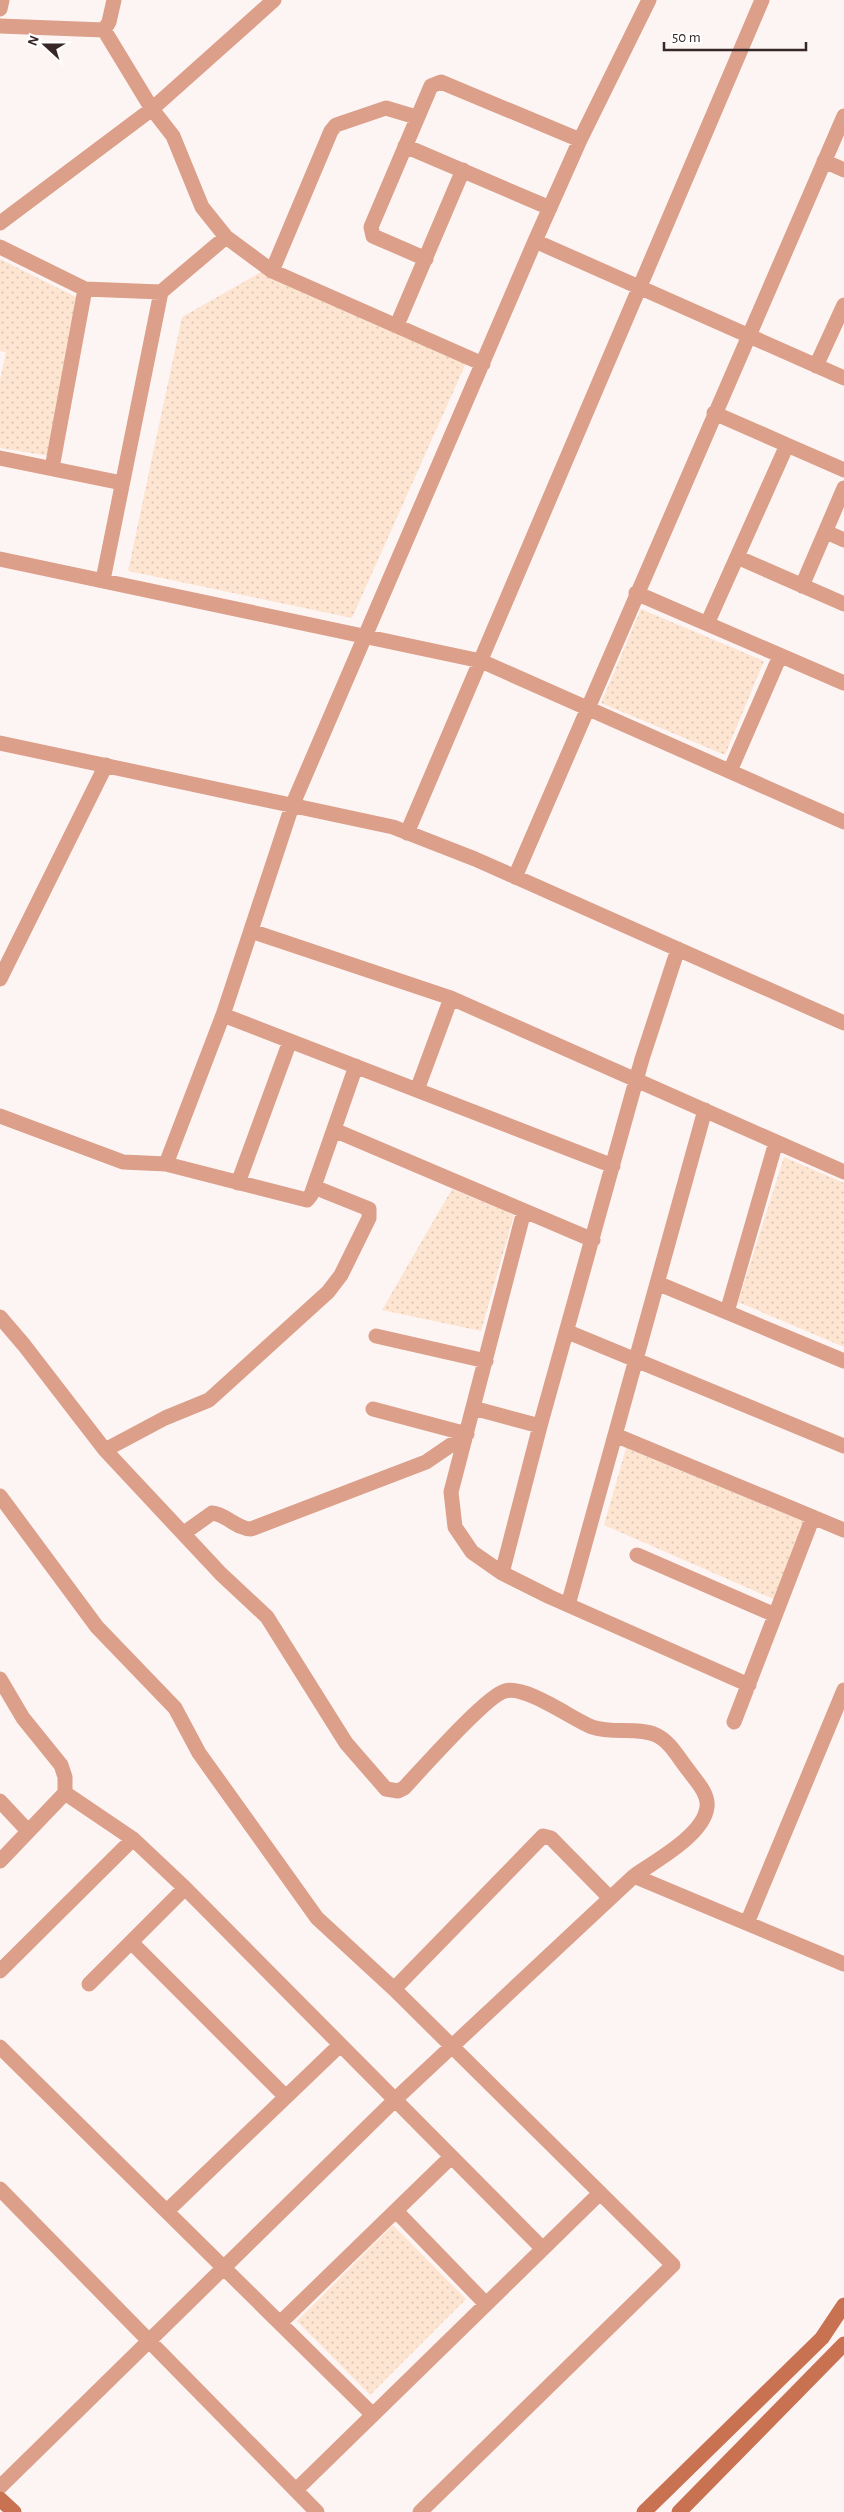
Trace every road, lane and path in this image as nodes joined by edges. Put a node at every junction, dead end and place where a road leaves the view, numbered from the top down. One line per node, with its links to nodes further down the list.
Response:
1 (2, 0): 6 (street)
2 (114, 0): 8 (street)
3 (274, 0): 9 (street)
4 (649, 0): 12 (street)
5 (762, 0): 25 (street)
6 (0, 9)
7 (0, 26): 8 (street)
8 (104, 30): 9 (street)
9 (152, 109): 18 (street); 19 (street)
10 (844, 116): 14 (street)
11 (416, 117): 12 (street); 13 (street); 23 (street)
12 (580, 140): 17 (street)
13 (405, 146): 15 (street); 22 (street)
14 (824, 160): 16 (street); 29 (street)
15 (464, 170): 17 (street); 22 (street)
16 (844, 170)
17 (550, 208): 20 (street)
18 (0, 223)
19 (226, 236): 23 (street); 26 (street)
20 (535, 242): 25 (street); 30 (street)
21 (0, 247): 24 (street)
22 (426, 259): 28 (street)
23 (272, 271): 28 (street)
24 (85, 289): 26 (street); 36 (street)
25 (640, 289): 29 (street); 51 (street)
26 (162, 292): 38 (street)
27 (844, 305): 31 (street)
28 (396, 325): 30 (street)
29 (747, 335): 31 (street); 33 (street)
30 (483, 364): 49 (street)
31 (816, 366): 32 (street)
32 (844, 378)
33 (714, 413): 34 (street); 46 (street)
34 (787, 445): 37 (street); 42 (street)
35 (0, 458): 36 (street)
36 (52, 468): 38 (street)
37 (844, 470)
38 (122, 483): 44 (street)
39 (844, 488): 40 (street)
40 (826, 532): 41 (street); 45 (street)
41 (844, 540)
42 (738, 557): 45 (street); 48 (street)
43 (0, 559): 44 (street)
44 (103, 580): 49 (street)
45 (802, 586): 47 (street)
46 (636, 593): 48 (street); 53 (street)
47 (844, 604)
48 (707, 624): 50 (street)
49 (365, 636): 51 (street); 57 (street)
50 (780, 656): 52 (street); 56 (street)
51 (481, 661): 53 (street); 59 (street)
52 (843, 681)
53 (587, 708): 56 (street); 60 (street)
54 (0, 743): 55 (street)
55 (106, 765): 57 (street); 63 (street)
56 (730, 771): 58 (street)
57 (292, 806): 59 (street); 61 (street)
58 (844, 822)
59 (407, 833): 60 (street)
60 (515, 877): 62 (street)
61 (251, 931): 64 (street); 65 (street)
62 (678, 950): 66 (street); 69 (street)
63 (0, 979)
64 (451, 998): 69 (street); 70 (street)
65 (223, 1015): 67 (street); 75 (street)
66 (844, 1023)
67 (290, 1041): 68 (street); 78 (street)
68 (356, 1066): 70 (street); 73 (street)
69 (636, 1080): 71 (street); 76 (street)
70 (417, 1090): 76 (street)
71 (705, 1110): 74 (street); 82 (street)
72 (0, 1116): 75 (street)
73 (334, 1130): 79 (street); 80 (street)
74 (776, 1142): 77 (street); 83 (street)
75 (166, 1164): 78 (street)
76 (613, 1166): 81 (street)
77 (844, 1172)
78 (238, 1183): 79 (street)
79 (314, 1187): 96 (street)
80 (524, 1211): 81 (street); 88 (street)
81 (593, 1240): 85 (street)
82 (657, 1282): 83 (street); 87 (street)
83 (727, 1312): 89 (street)
84 (0, 1317): 96 (street)
85 (568, 1332): 87 (street); 92 (street)
86 (376, 1336): 88 (street)
87 (636, 1360): 94 (street); 95 (street)
88 (486, 1361): 91 (street)
89 (844, 1361)
90 (373, 1408): 93 (street)
91 (473, 1408): 92 (street); 93 (street)
92 (540, 1426): 102 (street)
93 (467, 1434): 100 (street); 102 (street)
94 (615, 1435): 98 (street); 103 (street)
95 (844, 1446)
96 (105, 1450): 100 (street)
97 (0, 1496): 122 (street)
98 (813, 1517): 99 (street); 104 (street)
99 (844, 1530)
100 (184, 1533): 114 (street)
101 (637, 1555): 104 (street)
102 (502, 1573): 103 (street)
103 (568, 1605): 106 (street)
104 (776, 1615): 106 (street)
105 (0, 1679): 109 (street)
106 (749, 1685): 108 (street)
107 (844, 1690): 117 (street)
108 (734, 1722)
109 (65, 1793): 111 (street); 112 (street)
110 (0, 1801): 111 (street)
111 (28, 1831): 113 (street)
112 (133, 1840): 115 (street); 120 (street)
113 (0, 1861)
114 (634, 1876): 116 (street); 117 (street)
115 (185, 1888): 118 (street); 123 (street)
116 (610, 1898): 122 (street); 125 (street)
117 (747, 1923): 119 (street)
118 (131, 1942): 121 (street); 126 (street)
119 (844, 1963)
120 (0, 1971)
121 (89, 1984)
122 (394, 1989): 125 (street)
123 (340, 2045): 126 (street); 127 (street)
124 (0, 2046): 131 (street)
125 (452, 2047): 127 (street); 130 (street)
126 (286, 2097): 131 (street)
127 (395, 2100): 128 (street); 134 (street)
128 (452, 2157): 132 (street); 133 (street)
129 (0, 2189): 138 (street)
130 (600, 2193): 133 (street); 146 (street)
131 (167, 2211): 134 (street)
132 (396, 2211): 135 (street); 137 (street)
133 (543, 2249): 135 (street)
134 (224, 2268): 137 (street); 138 (street)
135 (486, 2304): 140 (street)
136 (844, 2305): 147 (street)
137 (280, 2323): 140 (street)
138 (149, 2342): 141 (street); 142 (street)
139 (844, 2344): 148 (street)
140 (373, 2415): 142 (street)
141 (0, 2487)
142 (296, 2490): 145 (street)
143 (0, 2499): 144 (street)
144 (14, 2512)
145 (317, 2512)
146 (420, 2512)
147 (644, 2512)
148 (679, 2512)

